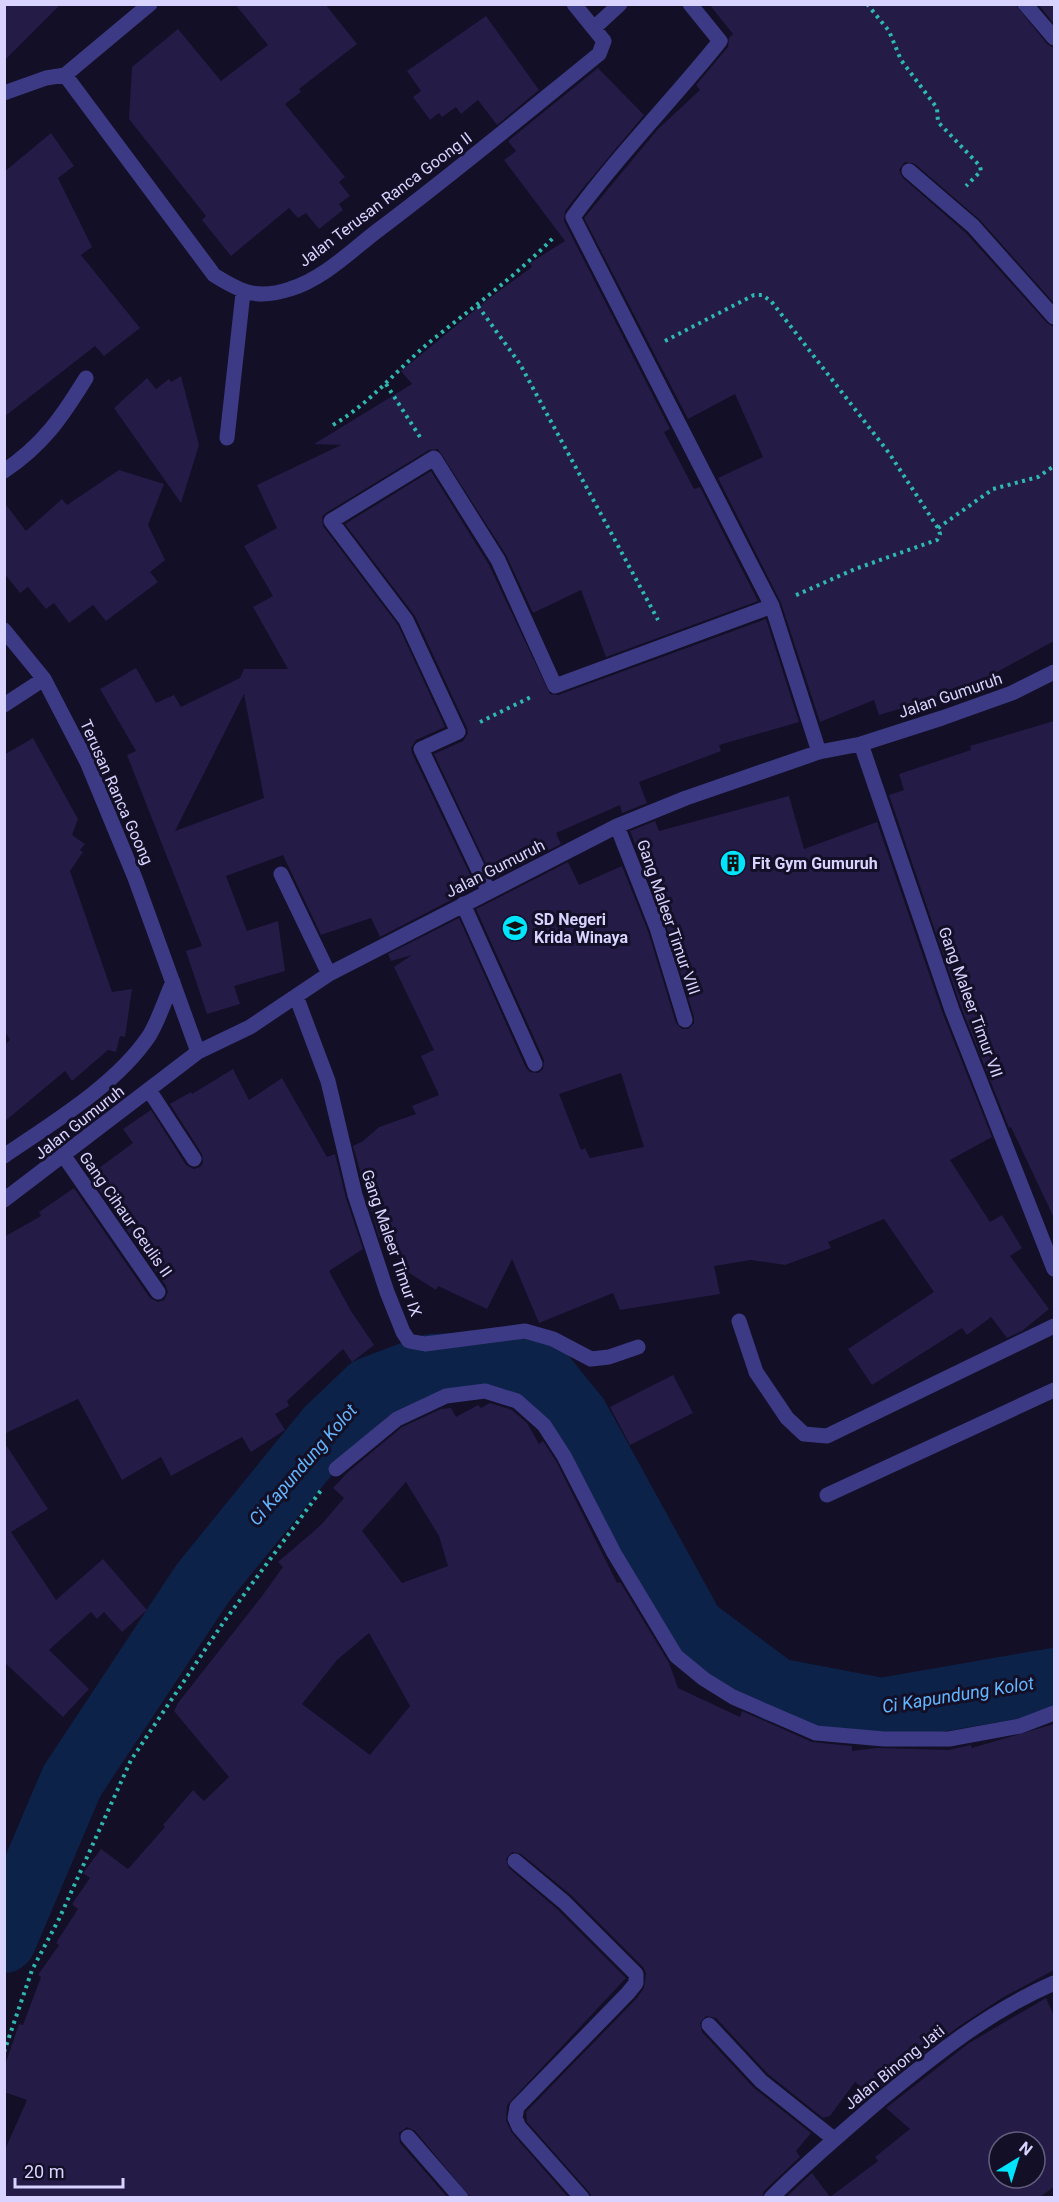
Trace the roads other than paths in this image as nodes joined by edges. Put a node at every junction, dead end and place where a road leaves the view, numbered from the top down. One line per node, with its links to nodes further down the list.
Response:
1 (150, 4): 8 (street)
2 (574, 4): 6 (street, Jalan Terusan Ranca Goong II)
3 (620, 4): 6 (street)
4 (690, 4): 16 (street)
5 (1025, 4): 7 (street)
6 (594, 28): 11 (street, Jalan Terusan Ranca Goong II)
7 (1054, 38)
8 (65, 75): 9 (street); 11 (street)
9 (4, 93)
10 (909, 171): 12 (street)
11 (243, 293): 14 (street)
12 (1054, 317)
13 (86, 378): 15 (street)
14 (227, 438)
15 (4, 471)
16 (772, 606): 22 (street); 25 (street)
17 (4, 630): 19 (street, Terusan Ranca Goong)
18 (1054, 672): 21 (street, Jalan Gumuruh)
19 (44, 679): 20 (street); 28 (street, Terusan Ranca Goong)
20 (4, 705)
21 (861, 744): 22 (street, Jalan Gumuruh); 38 (street, Gang Maleer Timur VII)
22 (819, 752): 23 (street, Jalan Gumuruh)
23 (617, 826): 25 (street, Jalan Gumuruh); 30 (street, Gang Maleer Timur VIII)
24 (281, 874): 27 (street)
25 (489, 892): 26 (street, Jalan Gumuruh)
26 (463, 904): 27 (street, Jalan Gumuruh); 32 (street)
27 (329, 974): 29 (street, Jalan Gumuruh)
28 (173, 982): 31 (street, Terusan Ranca Goong); 34 (street)
29 (294, 998): 31 (street, Jalan Gumuruh); 42 (street, Gang Maleer Timur IX)
30 (685, 1020)
31 (198, 1052): 33 (street, Jalan Gumuruh)
32 (535, 1064)
33 (149, 1090): 35 (street, Jalan Gumuruh); 36 (street)
34 (4, 1156)
35 (64, 1156): 37 (street, Jalan Gumuruh); 39 (street, Gang Cihaur Geulis II)
36 (194, 1159)
37 (4, 1200)
38 (1054, 1269)
39 (158, 1292)
40 (739, 1321): 41 (street)
41 (1054, 1326)
42 (638, 1347)
43 (1054, 1390): 45 (street)
44 (336, 1469): 46 (street)
45 (826, 1494)
46 (1054, 1713)
47 (515, 1861): 53 (street)
48 (1054, 1983): 51 (street, Jalan Binong Jati)
49 (709, 2025): 51 (street)
50 (408, 2137): 52 (street)
51 (834, 2139): 54 (street, Jalan Binong Jati)
52 (461, 2198)
53 (582, 2198)
54 (771, 2198)

